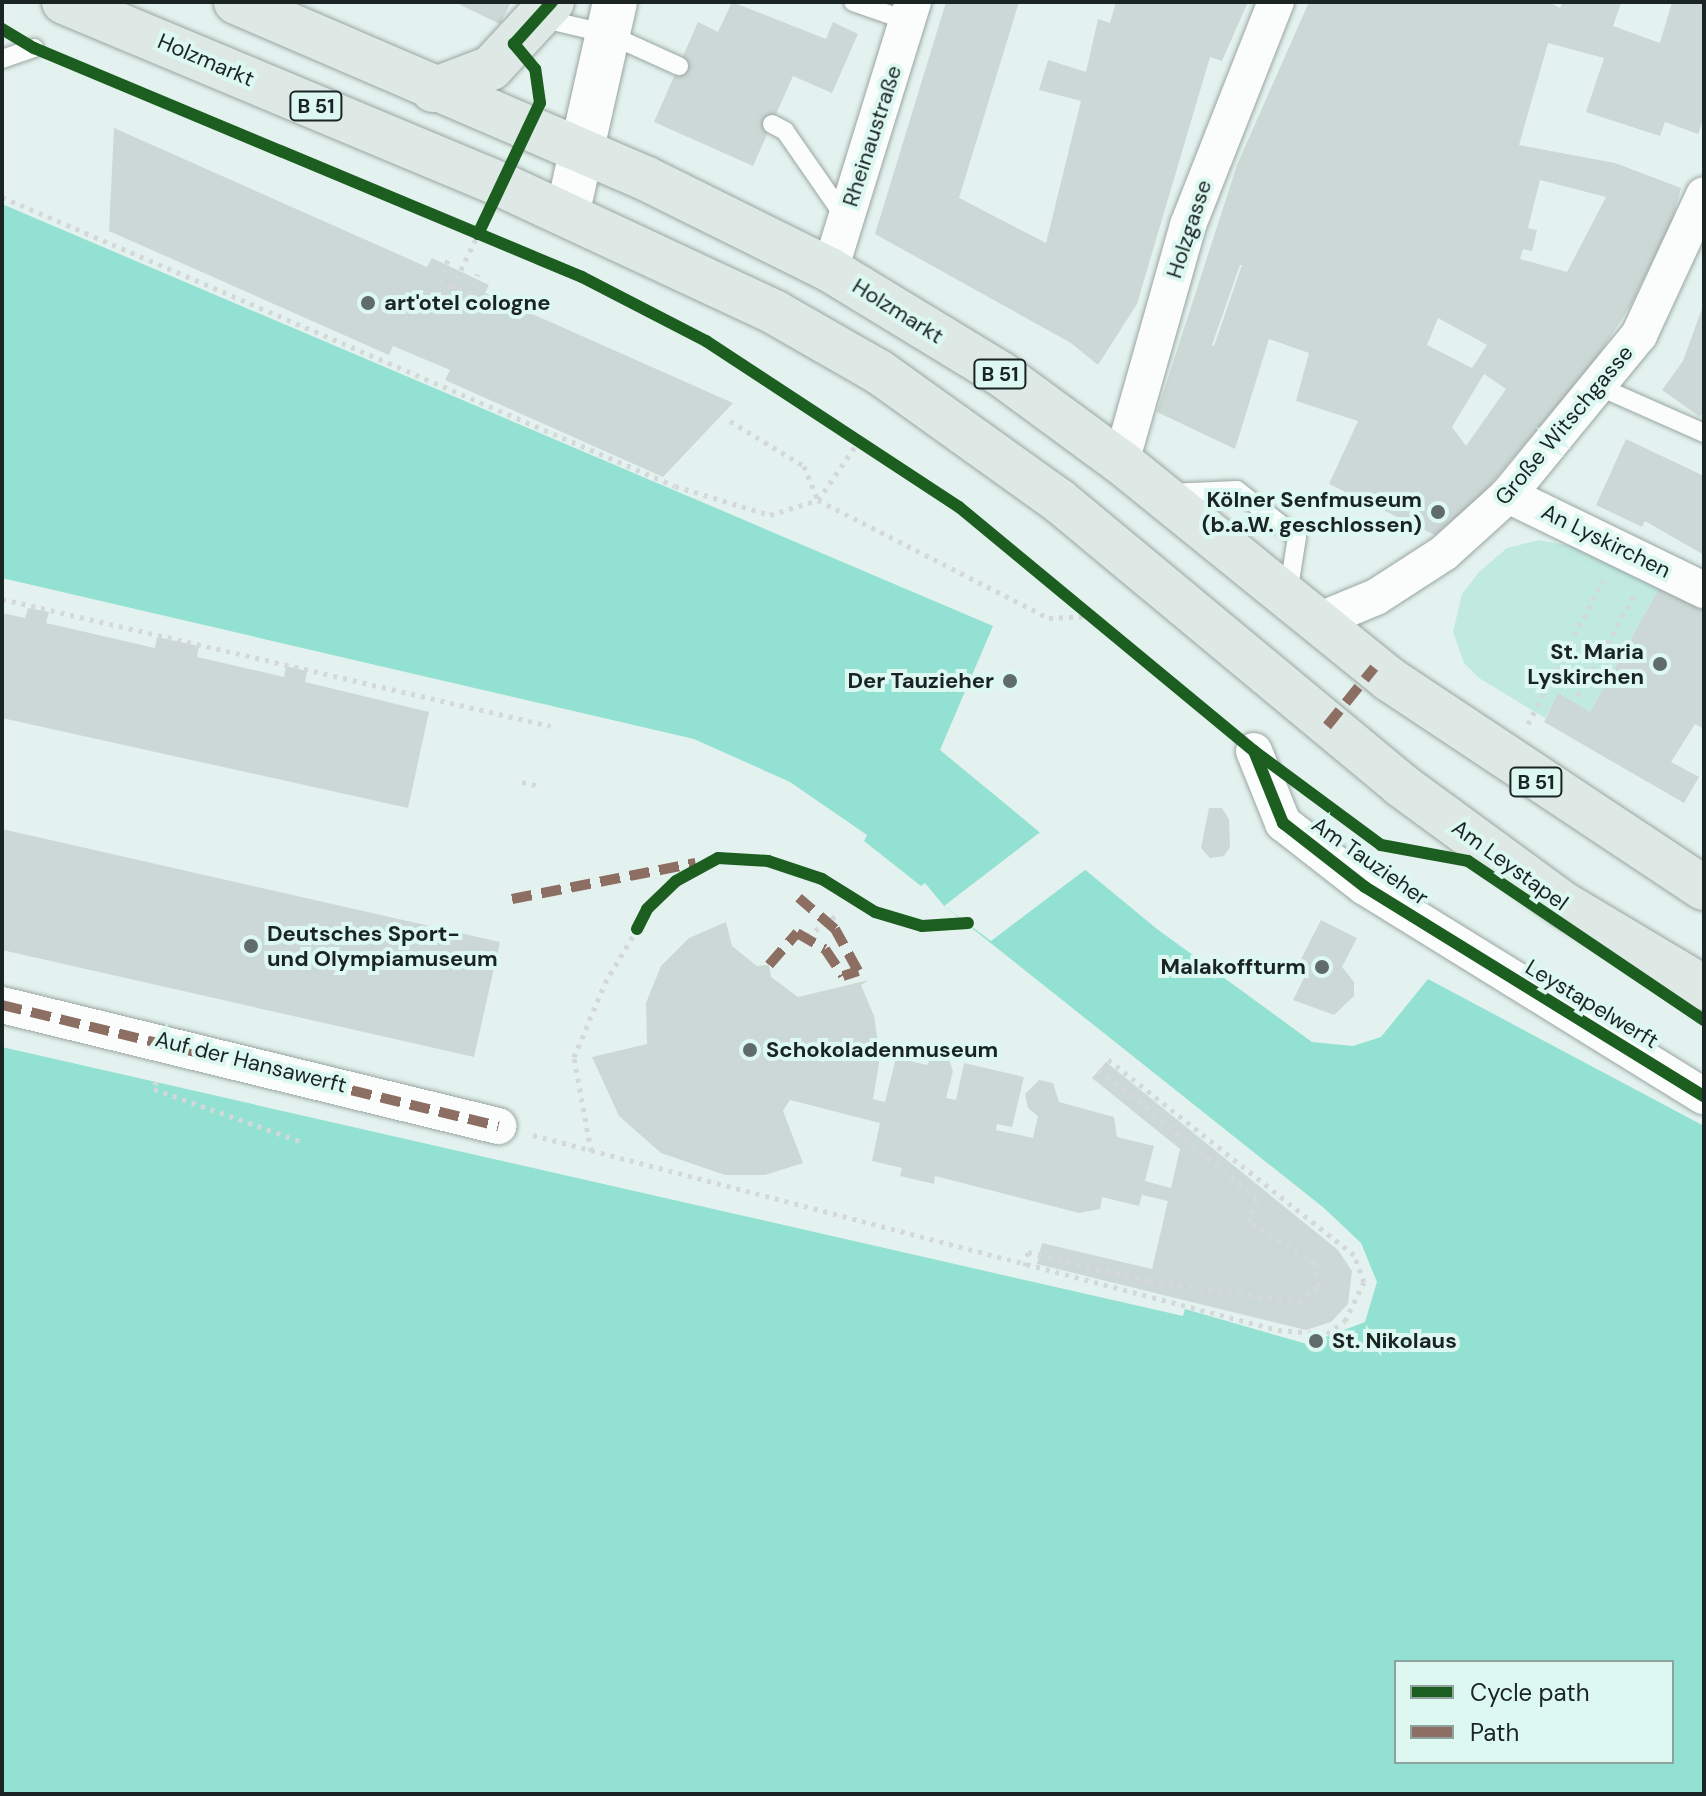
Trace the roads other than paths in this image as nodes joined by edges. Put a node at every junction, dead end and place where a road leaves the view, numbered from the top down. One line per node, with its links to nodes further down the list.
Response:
1 (64, 2): 15 (main road, Holzmarkt / B 51)
2 (236, 2): 11 (main road, Holzmarkt / B 51)
3 (853, 2): 6 (lane)
4 (1276, 2): 20 (street, Holzgasse)
5 (546, 10): 7 (lane); 11 (main road)
6 (910, 11): 16 (street, Rheinaustraße)
7 (611, 18): 10 (lane); 13 (street)
8 (34, 48): 9 (lane)
9 (2, 59)
10 (679, 66)
11 (433, 90): 13 (main road, Holzmarkt / B 51)
12 (772, 124): 16 (lane)
13 (580, 153): 15 (street); 17 (main road, Holzmarkt / B 51)
14 (1704, 195): 18 (street, Große Witschgasse)
15 (567, 215): 24 (main road, Holzmarkt / B 51)
16 (846, 219): 17 (street, Rheinaustraße)
17 (830, 270): 20 (main road, Holzmarkt / B 51)
18 (1600, 387): 19 (lane); 21 (street, Große Witschgasse)
19 (1704, 433)
20 (1121, 462): 23 (main road, Holzmarkt / B 51)
21 (1508, 495): 22 (street, An Lyskirchen); 23 (street, Große Witschgasse)
22 (1704, 590)
23 (1302, 608): 26 (main road, Holzmarkt / B 51)
24 (1327, 726): 28 (main road, Am Leystapel / B 51)
25 (1254, 751): 27 (street, Am Tauzieher)
26 (1704, 888)
27 (1460, 947): 30 (street, Leystapelwerft)
28 (1704, 988)
29 (2, 1005): 31 (street, Auf der Hansawerft)
30 (1704, 1096)
31 (498, 1126)

